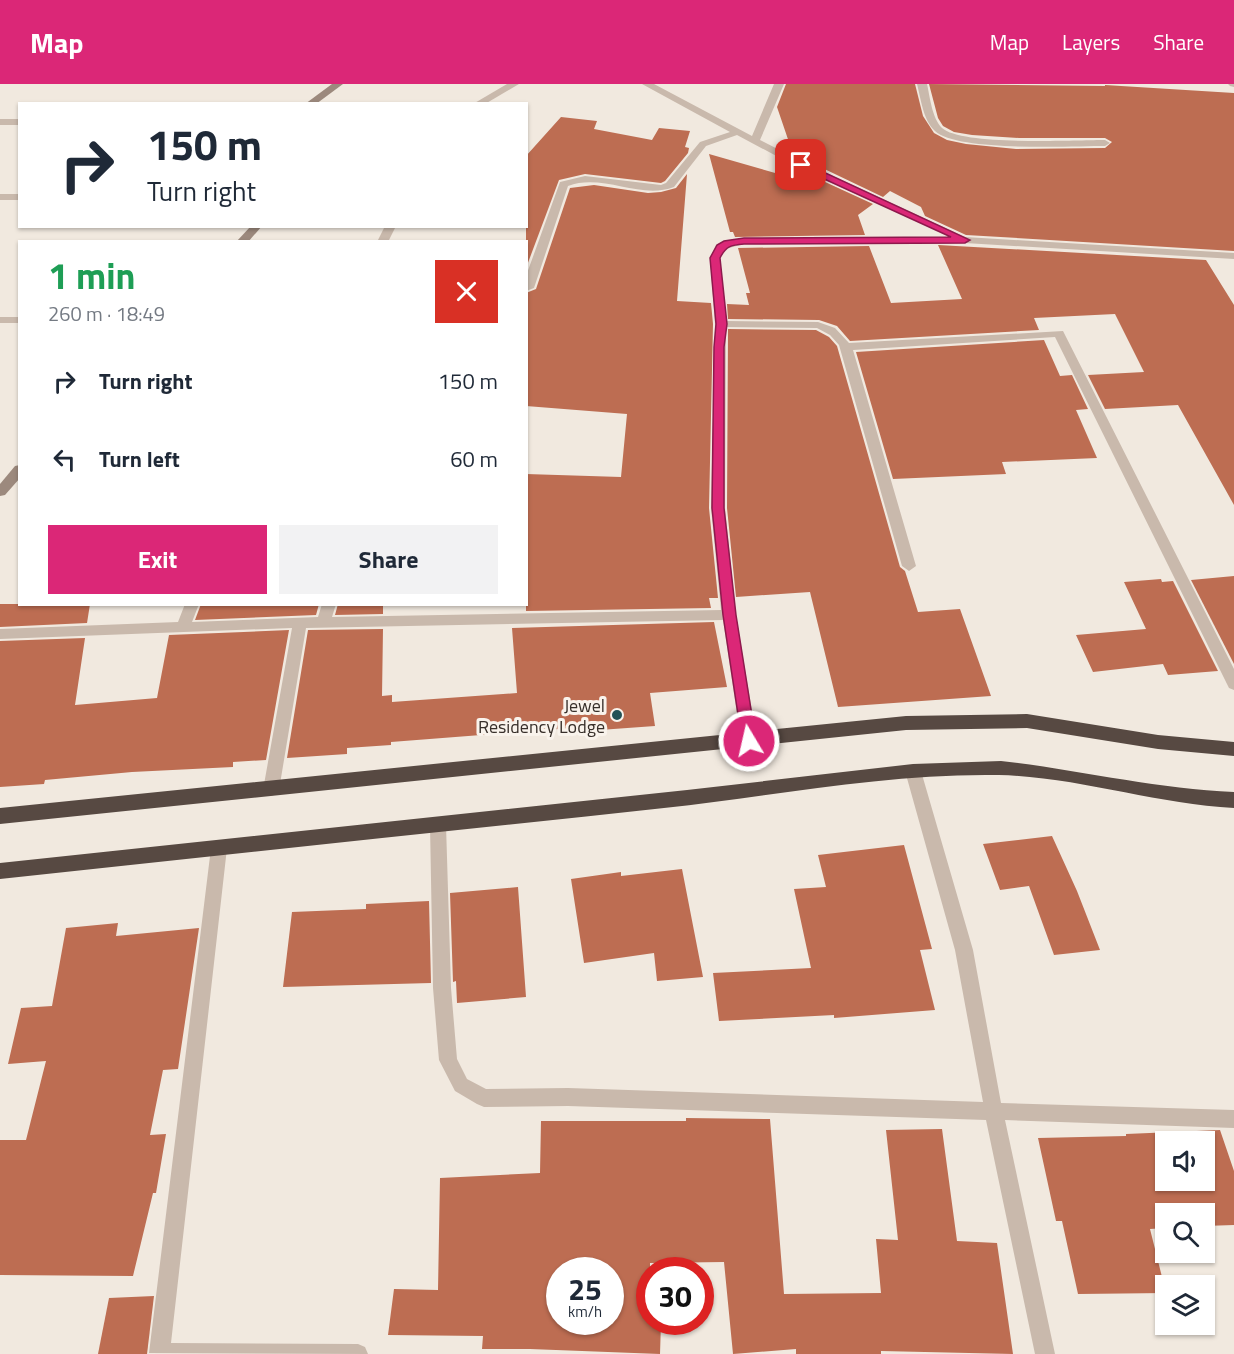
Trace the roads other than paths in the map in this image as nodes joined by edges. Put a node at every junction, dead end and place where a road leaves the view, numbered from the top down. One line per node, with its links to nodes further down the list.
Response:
1 (338, 84): 6 (street)
2 (514, 84): 7 (street)
3 (647, 84): 10 (street)
4 (779, 84): 11 (street)
5 (922, 84): 12 (street)
6 (312, 102)
7 (481, 102)
8 (0, 122): 9 (street)
9 (18, 122)
10 (738, 132): 11 (street); 19 (street)
11 (755, 141): 17 (street)
12 (1105, 143)
13 (0, 197): 14 (street)
14 (18, 197)
15 (255, 228): 16 (street)
16 (243, 240)
17 (965, 240): 18 (street); 22 (street)
18 (1234, 256)
19 (528, 288)
20 (0, 320): 21 (street)
21 (18, 320)
22 (722, 324): 23 (street); 29 (street)
23 (846, 347): 26 (street); 34 (street)
24 (18, 471): 25 (street)
25 (0, 492)
26 (909, 566)
27 (191, 606): 32 (street)
28 (328, 606): 30 (street)
29 (729, 615): 30 (street); 35 (street)
30 (324, 622): 31 (street)
31 (300, 624): 32 (street); 38 (street)
32 (183, 628): 33 (street)
33 (0, 634)
34 (1234, 684)
35 (749, 741): 36 (highway); 38 (highway)
36 (1234, 750)
37 (913, 771): 39 (highway); 41 (highway); 44 (street)
38 (271, 790): 40 (highway)
39 (1234, 800)
40 (0, 816)
41 (438, 825): 42 (highway); 44 (street)
42 (219, 848): 43 (highway); 46 (street)
43 (0, 871)
44 (994, 1113): 45 (street); 48 (street)
45 (1234, 1119)
46 (329, 1354): 47 (street)
47 (358, 1354)
48 (1046, 1354)

